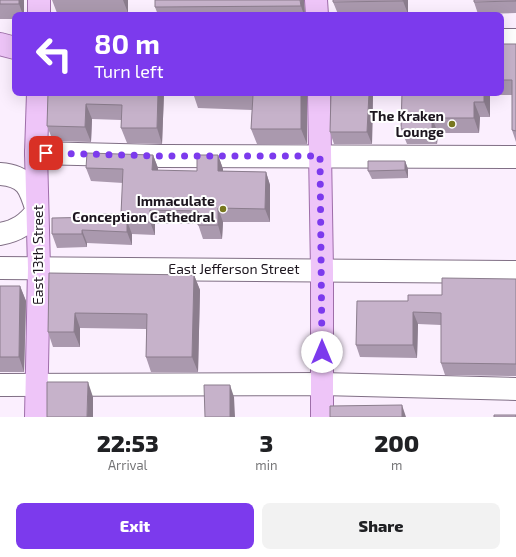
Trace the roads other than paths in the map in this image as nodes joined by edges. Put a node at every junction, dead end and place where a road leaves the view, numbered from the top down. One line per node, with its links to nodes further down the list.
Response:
1 (38, 0): 3 (main road)
2 (316, 0): 4 (main road)
3 (39, 12)
4 (317, 12)
5 (0, 36): 6 (street)
6 (12, 36)
7 (504, 40): 8 (street)
8 (516, 40)
9 (0, 44): 10 (main road)
10 (12, 47)
11 (38, 96): 13 (main road, East 13th Street)
12 (319, 96): 14 (main road)
13 (36, 153): 14 (street); 17 (main road, East 13th Street)
14 (320, 156): 15 (street); 21 (main road)
15 (516, 157)
16 (0, 174): 17 (street)
17 (38, 211): 18 (street); 20 (main road, East 13th Street)
18 (0, 234)
19 (0, 268): 20 (street, East Jefferson Street)
20 (39, 268): 21 (street, East Jefferson Street); 25 (main road, East 13th Street)
21 (322, 270): 22 (street, East Jefferson Street); 23 (main road)
22 (516, 272)
23 (322, 384): 25 (street); 26 (street); 28 (main road)
24 (0, 385): 25 (street)
25 (36, 385): 27 (main road, East 13th Street)
26 (516, 389)
27 (36, 417)
28 (322, 417)

